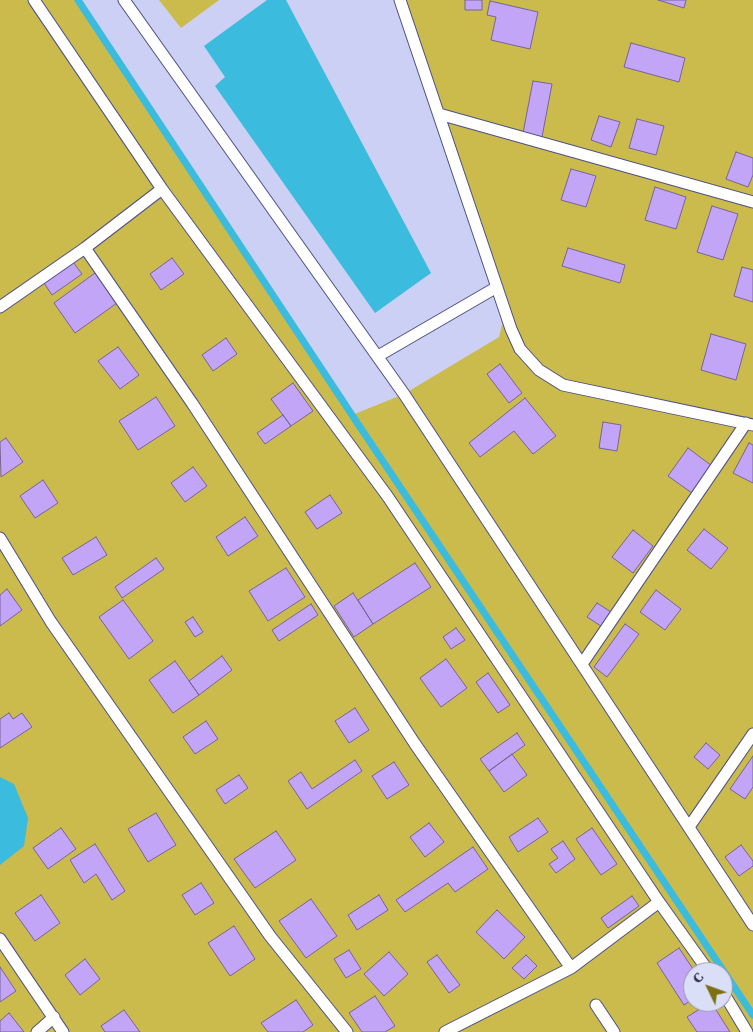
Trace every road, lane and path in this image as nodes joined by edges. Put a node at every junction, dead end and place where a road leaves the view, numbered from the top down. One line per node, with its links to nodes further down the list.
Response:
1 (34, 0): 5 (lane)
2 (124, 0): 10 (lane)
3 (400, 0): 4 (lane)
4 (439, 114): 6 (lane); 8 (lane)
5 (162, 189): 7 (lane); 16 (lane)
6 (753, 202)
7 (85, 248): 9 (lane); 20 (lane)
8 (497, 287): 10 (lane); 11 (lane)
9 (0, 307)
10 (378, 356): 13 (lane)
11 (750, 424): 13 (lane)
12 (0, 538): 26 (lane)
13 (582, 664): 15 (lane)
14 (753, 734): 15 (lane)
15 (689, 827): 17 (lane)
16 (660, 902): 19 (lane); 20 (lane)
17 (753, 924)
18 (0, 939): 23 (lane)
19 (702, 962)
20 (571, 968): 27 (lane)
21 (596, 1005): 28 (lane)
22 (733, 1009): 29 (lane)
23 (54, 1017): 24 (lane); 25 (lane)
24 (37, 1032)
25 (63, 1032)
26 (346, 1032)
27 (445, 1032)
28 (614, 1032)
29 (747, 1032)

